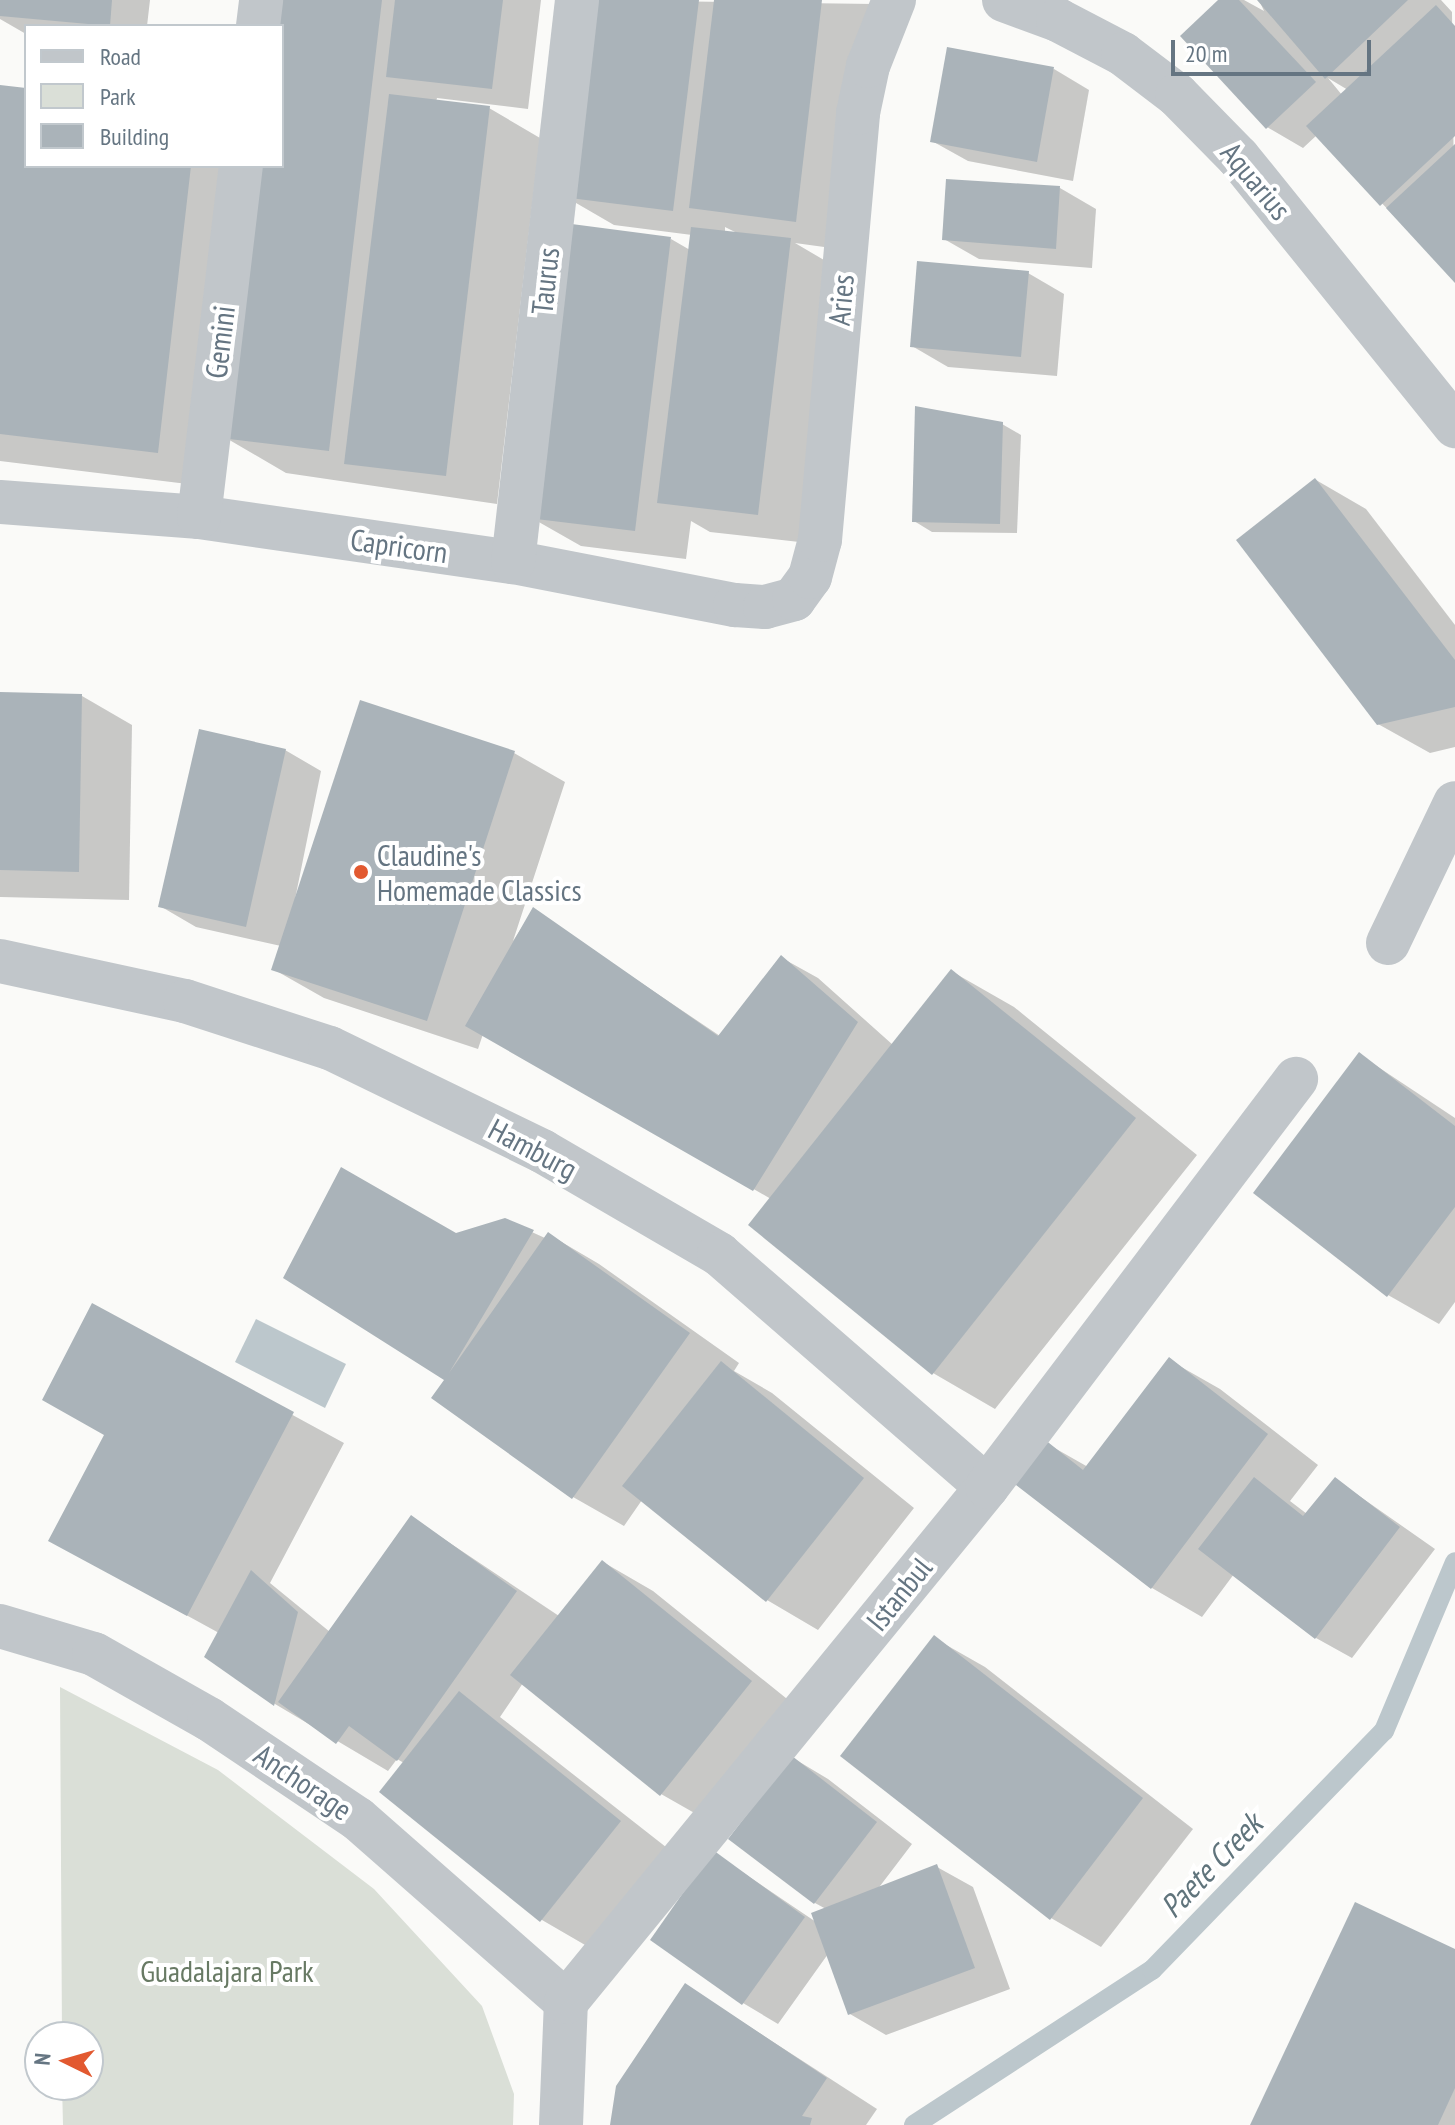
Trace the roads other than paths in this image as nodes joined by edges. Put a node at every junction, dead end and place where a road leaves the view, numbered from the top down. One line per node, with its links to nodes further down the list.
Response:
1 (261, 0): 5 (street)
2 (577, 0): 10 (street, Taurus)
3 (894, 0): 11 (street, Aries)
4 (1004, 0): 7 (street, Aquarius)
5 (258, 24)
6 (241, 168): 9 (street, Gemini)
7 (1455, 426)
8 (0, 502): 9 (street, Capricorn)
9 (199, 517): 10 (street, Capricorn)
10 (513, 562): 11 (street, Capricorn)
11 (794, 599)
12 (1455, 803): 13 (street)
13 (1388, 943)
14 (0, 961): 16 (street, Hamburg)
15 (1296, 1079): 16 (street, Istanbul)
16 (987, 1487): 18 (street, Istanbul)
17 (0, 1626): 18 (street, Anchorage)
18 (566, 2002): 19 (street)
19 (561, 2125)

